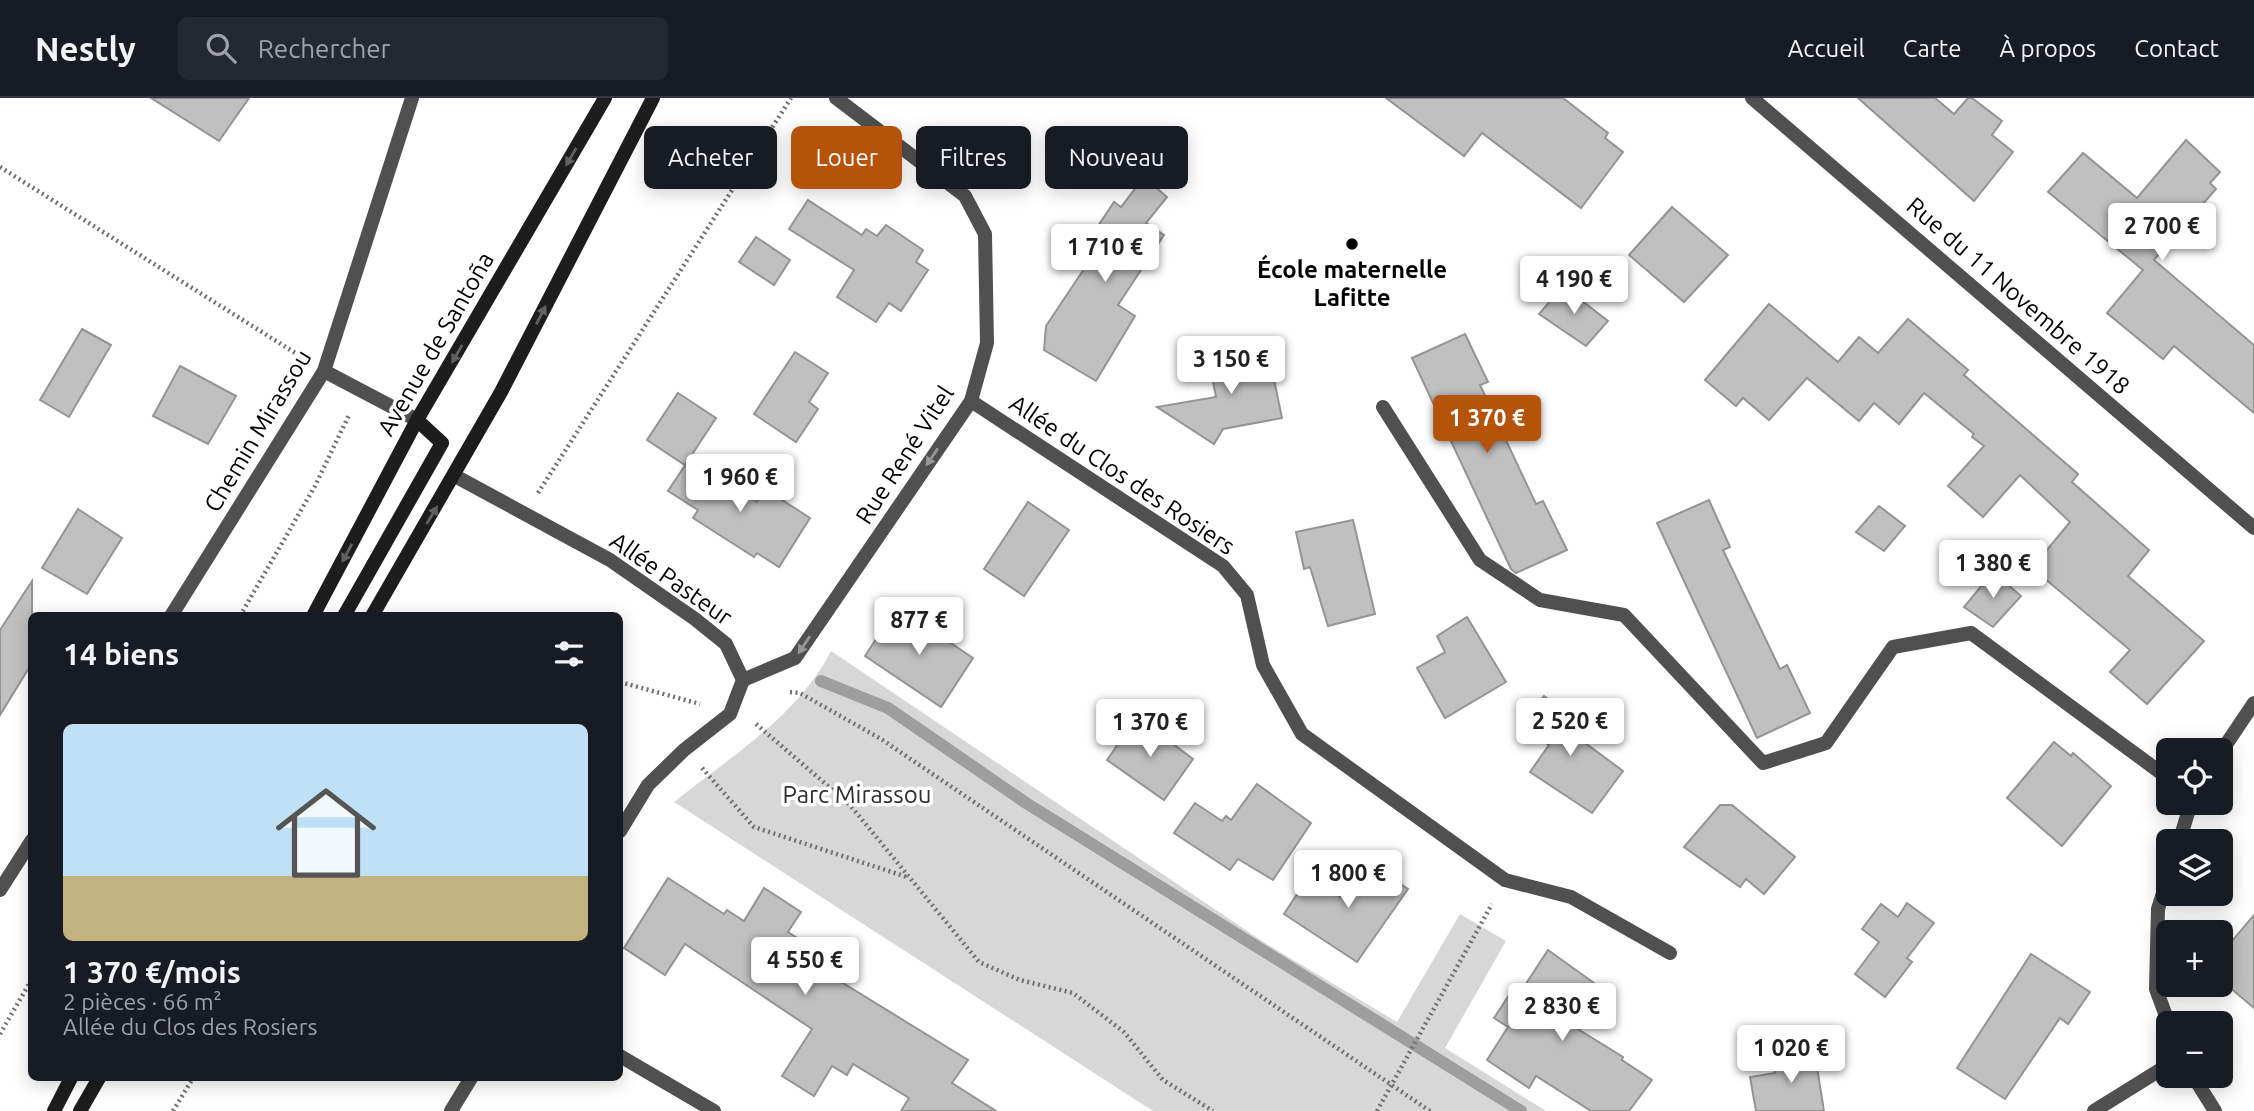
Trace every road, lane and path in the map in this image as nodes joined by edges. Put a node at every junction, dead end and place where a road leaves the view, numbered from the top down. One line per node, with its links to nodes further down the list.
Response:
1 (412, 98): 8 (street, Chemin Mirassou)
2 (605, 98): 12 (main road, Avenue de Santoña, one-way to 12)
3 (653, 98): 13 (main road, one-way to 3)
4 (791, 98): 14 (path)
5 (836, 98): 10 (street, Rue René Vitel)
6 (1752, 98): 15 (street, Rue du 11 Novembre 1918)
7 (0, 167): 8 (path)
8 (324, 371): 9 (street); 16 (street, Chemin Mirassou)
9 (361, 390): 12 (street); 17 (path)
10 (971, 401): 21 (street, Rue René Vitel, one-way to 21); 33 (street, Allée du Clos des Rosiers)
11 (1383, 407): 29 (street)
12 (416, 420): 18 (main road, Avenue de Santoña, one-way to 18); 19 (main road)
13 (455, 476): 14 (street, Allée Pasteur); 20 (main road, one-way to 13)
14 (524, 514): 21 (street, Allée Pasteur)
15 (2254, 528)
16 (173, 612)
17 (242, 612)
18 (315, 612)
19 (346, 612)
20 (374, 612)
21 (743, 680): 25 (street)
22 (623, 683): 25 (path)
23 (791, 692): 46 (path)
24 (2254, 703): 27 (street)
25 (730, 714): 30 (street)
26 (755, 723): 32 (path)
27 (2230, 738)
28 (699, 765): 32 (path)
29 (2156, 769)
30 (623, 826)
31 (28, 846): 34 (street)
32 (908, 878): 53 (path)
33 (1505, 880): 36 (street, Allée du Clos des Rosiers); 46 (path)
34 (0, 890)
35 (2159, 906): 38 (street)
36 (1670, 953)
37 (28, 986): 39 (path)
38 (2164, 1011)
39 (0, 1034)
40 (623, 1058): 52 (street)
41 (2156, 1072): 56 (street)
42 (69, 1081): 48 (main road)
43 (97, 1081): 49 (main road)
44 (191, 1081): 50 (path)
45 (469, 1081): 51 (street)
46 (1392, 1086): 54 (path); 55 (path)
47 (2201, 1088): 57 (street)
48 (54, 1111)
49 (80, 1111)
50 (173, 1111)
51 (451, 1111)
52 (714, 1111)
53 (1213, 1111)
54 (1377, 1111)
55 (1430, 1111)
56 (2094, 1111)
57 (2215, 1111)

